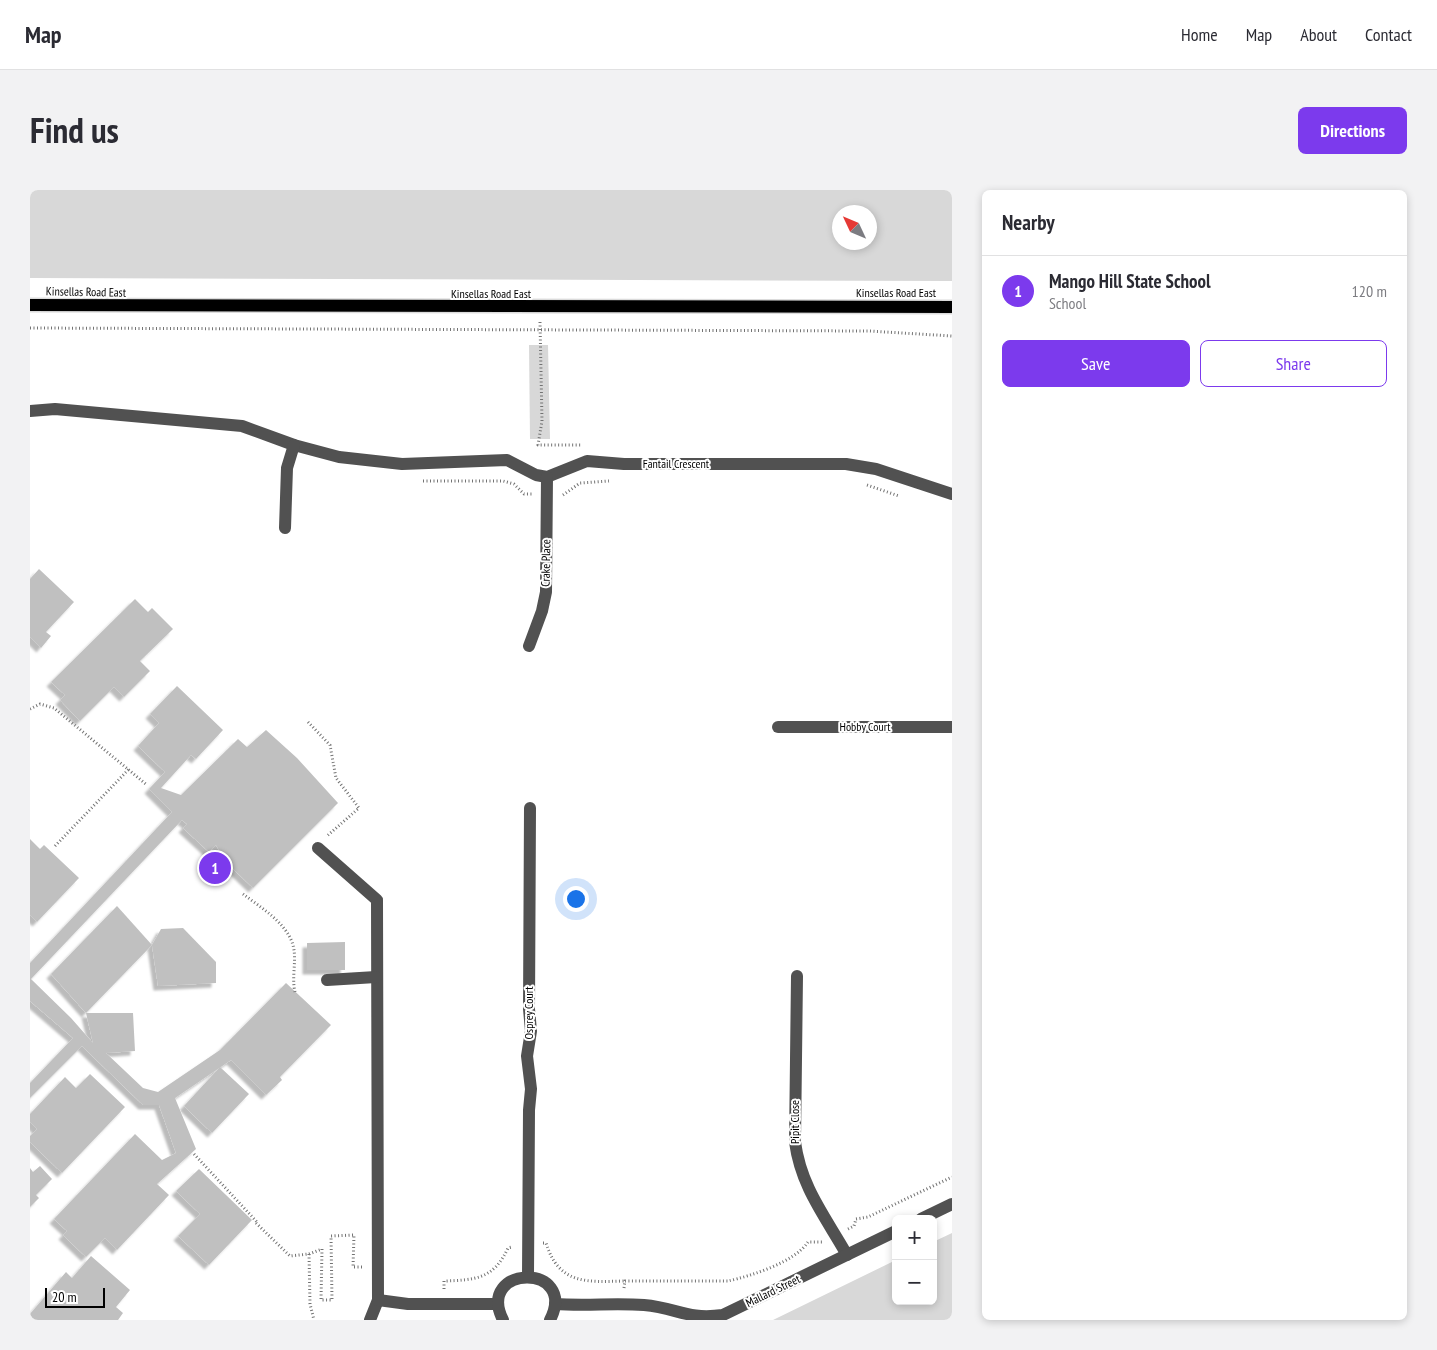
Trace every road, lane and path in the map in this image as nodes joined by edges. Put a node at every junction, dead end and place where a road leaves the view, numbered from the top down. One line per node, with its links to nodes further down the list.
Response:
1 (30, 305): 2 (main road, Kinsellas Road East)
2 (952, 307)
3 (30, 328): 4 (path)
4 (540, 329): 5 (path); 8 (path)
5 (952, 336)
6 (30, 411): 7 (street)
7 (294, 445): 9 (street); 17 (street)
8 (587, 461): 9 (street, Fantail Crescent); 11 (path); 15 (street, Fantail Crescent)
9 (547, 477): 14 (street, Crake Place)
10 (417, 481): 14 (path)
11 (588, 481): 12 (path); 14 (path)
12 (614, 481)
13 (862, 484): 16 (path)
14 (547, 493): 18 (street, Crake Place)
15 (952, 494)
16 (903, 497)
17 (285, 528)
18 (529, 646)
19 (30, 709): 23 (path)
20 (308, 722): 27 (path)
21 (778, 727): 22 (street, Hobby Court)
22 (952, 727)
23 (129, 770): 24 (path); 26 (path)
24 (147, 785)
25 (530, 808): 42 (street, Osprey Court)
26 (55, 846)
27 (318, 848): 30 (street)
28 (243, 894): 32 (path)
29 (797, 976): 38 (street, Pipit Close)
30 (376, 977): 31 (street); 41 (street)
31 (327, 980)
32 (295, 992)
33 (194, 1154): 39 (path)
34 (952, 1177): 38 (path)
35 (952, 1204): 36 (street)
36 (929, 1215)
37 (892, 1233): 40 (street, Mallard Street)
38 (836, 1236): 40 (street, Pipit Close); 46 (path)
39 (309, 1254): 41 (path); 47 (path)
40 (847, 1255): 46 (street, Mallard Street)
41 (377, 1265): 43 (street)
42 (528, 1276): 44 (street); 45 (street)
43 (378, 1300): 44 (street); 48 (street)
44 (498, 1304): 49 (street)
45 (555, 1304): 46 (street, Mallard Street); 50 (street)
46 (623, 1305)
47 (314, 1320)
48 (370, 1320)
49 (503, 1320)
50 (550, 1320)

